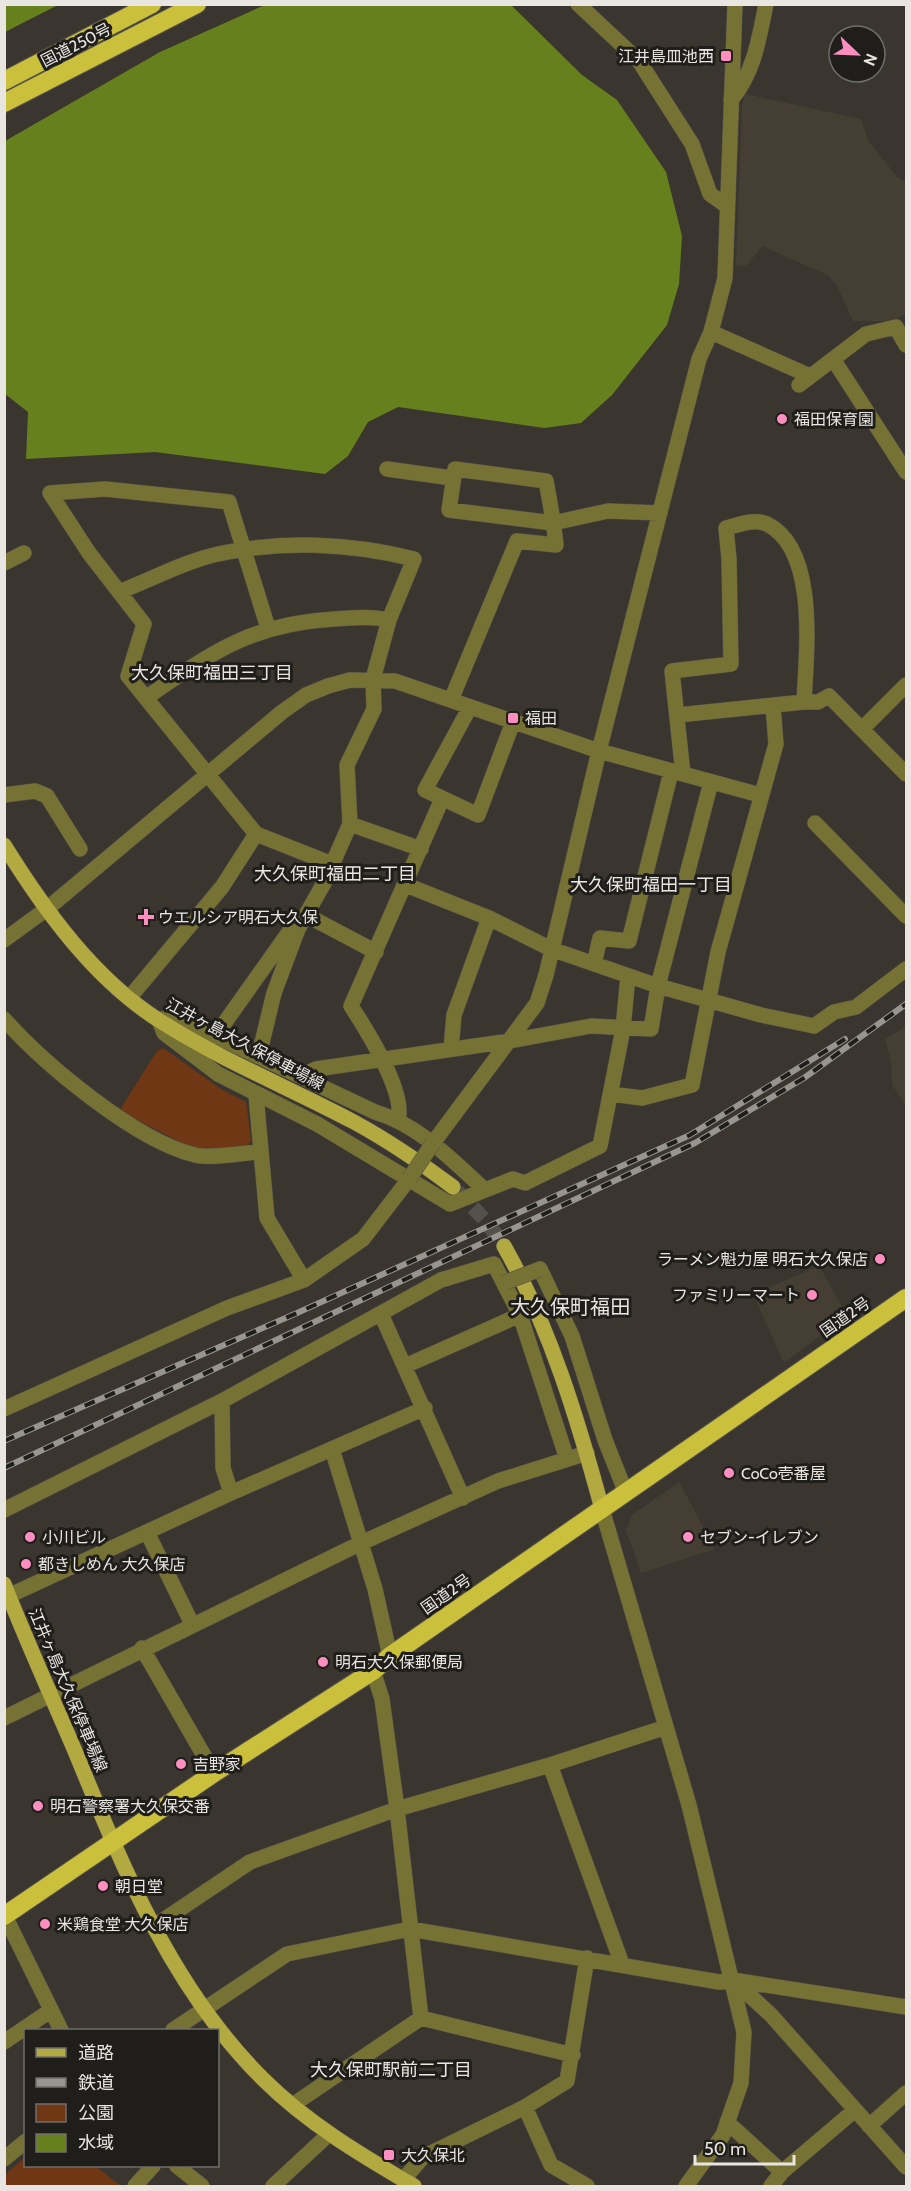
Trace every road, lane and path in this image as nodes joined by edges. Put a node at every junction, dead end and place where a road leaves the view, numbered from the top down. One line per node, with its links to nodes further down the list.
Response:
1 (152, 4): 8 (highway, 国道250号)
2 (197, 4): 10 (highway, 国道250号)
3 (578, 4): 11 (street)
4 (735, 4): 6 (street)
5 (766, 4): 7 (street)
6 (733, 56): 7 (street); 9 (street)
7 (755, 57): 9 (street)
8 (4, 81)
9 (731, 100): 11 (street)
10 (4, 103)
11 (728, 206): 12 (street)
12 (711, 332): 14 (street); 18 (street)
13 (906, 345): 14 (street)
14 (833, 359): 16 (street)
15 (387, 470): 17 (street)
16 (906, 472)
17 (452, 478): 19 (street); 19 (street)
18 (660, 513): 19 (street); 36 (street)
19 (553, 524): 29 (street)
20 (243, 551): 23 (street); 23 (street); 24 (street); 25 (street)
21 (24, 553): 22 (street)
22 (4, 563)
23 (119, 592): 28 (street)
24 (388, 620): 25 (street); 26 (street)
25 (268, 628): 28 (street)
26 (373, 680): 29 (street); 38 (street); 45 (street)
27 (906, 685): 35 (street)
28 (147, 697): 38 (street)
29 (450, 700): 32 (street)
30 (804, 702): 31 (street); 33 (street); 35 (street)
31 (773, 706): 33 (street); 42 (street)
32 (470, 707): 34 (street); 43 (street)
33 (678, 716): 37 (street)
34 (513, 722): 36 (street); 43 (street)
35 (862, 729): 39 (street)
36 (599, 751): 37 (street); 58 (street)
37 (677, 773): 40 (street); 60 (street)
38 (207, 774): 46 (street); 52 (street)
39 (906, 774)
40 (711, 782): 42 (street); 63 (street)
41 (4, 795): 48 (street)
42 (760, 795): 65 (street)
43 (442, 799): 49 (street)
44 (815, 823): 54 (street)
45 (350, 824): 49 (street); 50 (street)
46 (256, 834): 50 (street); 64 (street)
47 (4, 844): 52 (main road, 江井ヶ島大久保停車場線)
48 (80, 849)
49 (422, 849): 51 (street)
50 (332, 864): 53 (street)
51 (406, 885): 55 (street); 59 (street)
52 (48, 908): 57 (street); 64 (main road, 江井ヶ島大久保停車場線)
53 (308, 916): 56 (street); 59 (street)
54 (906, 916)
55 (489, 918): 58 (street); 71 (street)
56 (298, 928): 69 (street); 72 (street)
57 (4, 940)
58 (551, 949): 60 (street); 70 (street)
59 (376, 952): 73 (street)
60 (594, 964): 62 (street)
61 (906, 969): 65 (street)
62 (628, 976): 63 (street); 68 (street)
63 (658, 986): 65 (street); 68 (street)
64 (130, 997): 67 (main road, 江井ヶ島大久保停車場線)
65 (707, 1001): 75 (street)
66 (4, 1019): 79 (street)
67 (159, 1020): 69 (street); 76 (street); 81 (main road, 江井ヶ島大久保停車場線)
68 (623, 1029): 70 (street); 75 (street)
69 (216, 1035): 72 (street)
70 (510, 1041): 71 (street); 78 (street)
71 (451, 1049): 73 (street)
72 (259, 1054): 74 (street)
73 (382, 1058): 74 (street); 77 (street)
74 (302, 1076): 77 (street)
75 (611, 1094): 82 (street)
76 (256, 1095): 79 (street); 80 (street)
77 (398, 1119): 78 (street)
78 (433, 1143): 80 (street, bridge); 82 (street)
79 (259, 1152): 84 (street)
80 (409, 1179): 82 (street); 84 (street)
81 (453, 1187)
82 (485, 1190)
83 (504, 1246): 94 (main road)
84 (304, 1280): 92 (street)
85 (504, 1283): 87 (street); 88 (street); 97 (street, bridge)
86 (906, 1298): 97 (highway, 国道2号)
87 (381, 1314): 89 (street); 90 (street)
88 (520, 1315): 89 (street); 95 (street)
89 (405, 1366): 91 (street)
90 (222, 1401): 96 (street); 100 (street)
91 (425, 1408): 93 (street); 98 (street)
92 (4, 1409)
93 (332, 1449): 96 (street); 102 (street)
94 (587, 1453): 95 (street); 99 (main road)
95 (567, 1459): 98 (street)
96 (231, 1493): 101 (street)
97 (626, 1493): 99 (highway, 国道2号)
98 (463, 1498): 102 (street)
99 (603, 1509): 106 (highway, 国道2号); 110 (street)
100 (4, 1510)
101 (148, 1534): 103 (street); 104 (street)
102 (359, 1544): 104 (street); 106 (street)
103 (6, 1593): 108 (main road, 江井ヶ島大久保停車場線)
104 (192, 1624): 105 (street)
105 (142, 1648): 108 (street); 112 (street)
106 (390, 1656): 107 (highway, 国道2号)
107 (373, 1671): 112 (highway, 国道2号); 113 (street)
108 (52, 1697): 109 (street); 114 (main road, 江井ヶ島大久保停車場線)
109 (4, 1718)
110 (666, 1727): 111 (street); 120 (street)
111 (550, 1765): 113 (street); 119 (street)
112 (214, 1773): 114 (highway, 国道2号)
113 (397, 1809): 116 (street); 117 (street)
114 (112, 1842): 115 (highway, 国道2号); 116 (main road, 江井ヶ島大久保停車場線)
115 (5, 1916): 123 (street)
116 (153, 1928): 122 (main road, 江井ヶ島大久保停車場線)
117 (410, 1929): 118 (street); 122 (street); 124 (street)
118 (587, 1958): 119 (street); 128 (street)
119 (622, 1964): 120 (street)
120 (733, 1980): 121 (street); 132 (street); 133 (street)
121 (906, 2007)
122 (204, 2009): 126 (street); 130 (main road, 江井ヶ島大久保停車場線)
123 (50, 2012): 125 (street); 127 (street)
124 (421, 2018): 128 (street); 130 (street)
125 (60, 2029)
126 (176, 2029)
127 (4, 2042)
128 (573, 2055): 131 (street)
129 (906, 2094): 134 (street)
130 (294, 2104): 135 (main road, 江井ヶ島大久保停車場線)
131 (525, 2107): 142 (street); 146 (street)
132 (855, 2110): 134 (street); 141 (street)
133 (727, 2122): 141 (street); 147 (street)
134 (869, 2126): 140 (street)
135 (329, 2134): 142 (main road, 江井ヶ島大久保停車場線); 145 (street)
136 (24, 2142): 137 (street)
137 (6, 2154)
138 (152, 2167): 143 (street)
139 (178, 2167): 144 (street)
140 (906, 2168)
141 (782, 2172): 148 (street)
142 (409, 2183)
143 (135, 2187)
144 (202, 2187)
145 (273, 2187)
146 (587, 2187)
147 (686, 2187)
148 (771, 2187)

